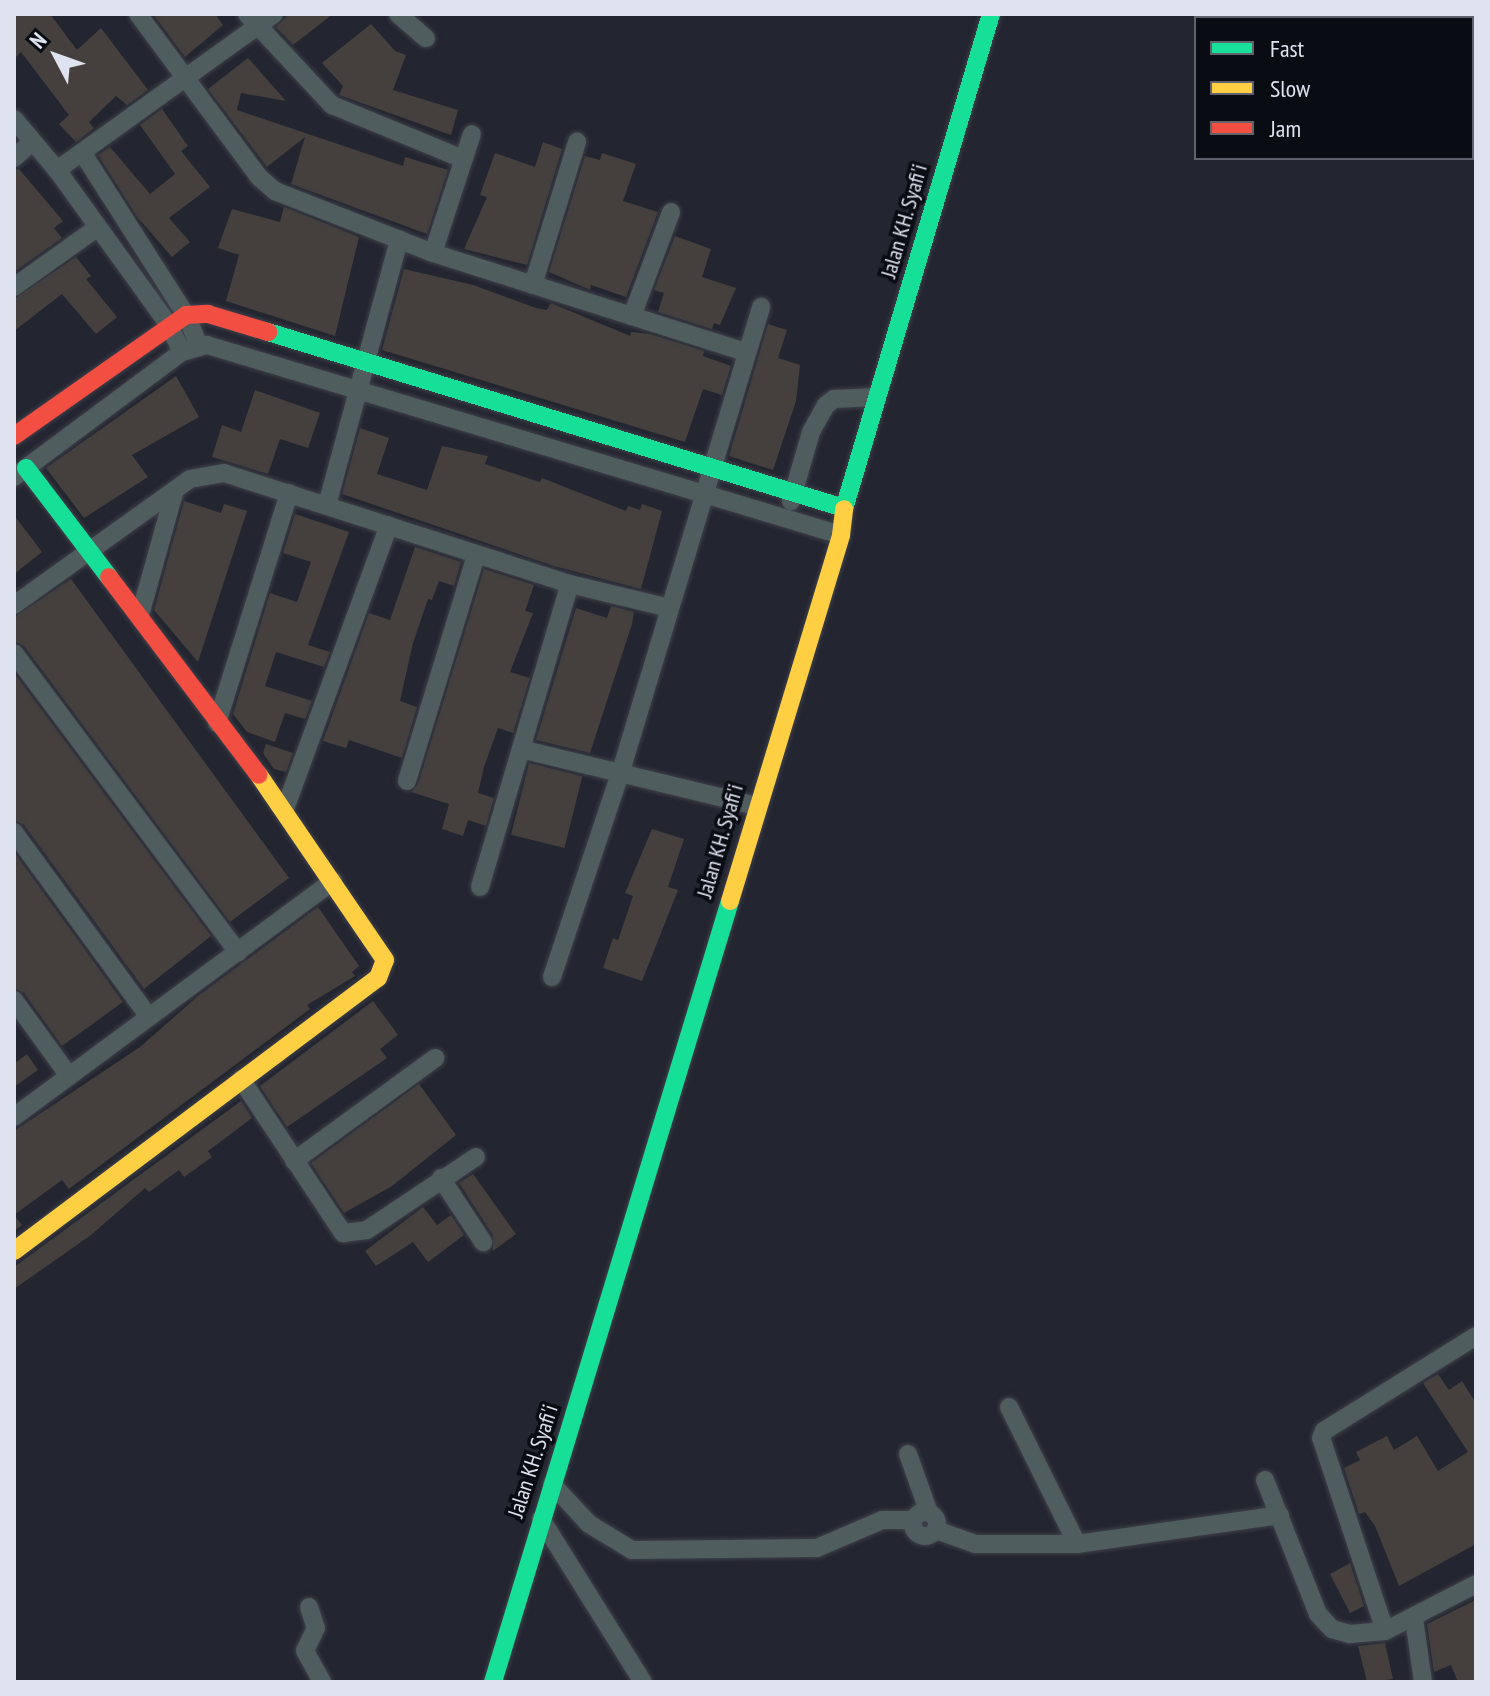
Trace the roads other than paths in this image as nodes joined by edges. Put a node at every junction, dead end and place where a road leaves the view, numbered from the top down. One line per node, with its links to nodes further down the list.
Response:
1 (138, 14): 7 (street)
2 (274, 14): 5 (street)
3 (398, 14): 6 (street)
4 (991, 14): 30 (street, Jalan KH. Syafi'i)
5 (252, 20): 7 (street); 14 (street)
6 (426, 38)
7 (187, 78): 12 (street); 18 (street)
8 (14, 119): 10 (street)
9 (472, 134): 14 (street)
10 (33, 141): 13 (street); 15 (street)
11 (577, 142): 20 (street)
12 (82, 152): 15 (street); 23 (street)
13 (14, 158)
14 (463, 159): 19 (street)
15 (57, 170): 17 (street)
16 (671, 212): 24 (street)
17 (98, 227): 21 (street); 25 (street)
18 (399, 240): 19 (street); 28 (street)
19 (433, 253): 20 (street)
20 (533, 285): 24 (street)
21 (14, 287)
22 (761, 307): 27 (street)
23 (186, 315): 25 (street); 26 (street); 28 (street)
24 (632, 316): 27 (street)
25 (168, 324): 26 (street); 33 (street)
26 (190, 348): 29 (street); 35 (street)
27 (746, 352): 34 (street)
28 (366, 362): 29 (street); 31 (street)
29 (360, 393): 32 (street); 40 (street)
30 (877, 397): 38 (street); 41 (street, Jalan KH. Syafi'i)
31 (523, 412): 32 (street); 34 (street)
32 (515, 434): 39 (street)
33 (14, 436)
34 (711, 467): 38 (street); 39 (street)
35 (20, 473): 45 (street)
36 (175, 490): 37 (street); 45 (street); 50 (street)
37 (289, 493): 40 (street); 52 (street)
38 (792, 493): 41 (street); 42 (street)
39 (706, 497): 42 (street); 49 (street)
40 (327, 505): 43 (street)
41 (844, 508): 44 (street, Jalan KH. Syafi'i)
42 (789, 520): 44 (street)
43 (389, 525): 46 (street); 57 (street)
44 (841, 535): 56 (street, Jalan KH. Syafi'i)
45 (87, 554): 48 (street); 50 (street)
46 (476, 555): 47 (street); 55 (street)
47 (570, 584): 49 (street); 53 (street)
48 (14, 605)
49 (669, 608): 54 (street)
50 (140, 615): 52 (street)
51 (14, 653): 61 (street)
52 (217, 723): 57 (street)
53 (521, 749): 54 (street); 60 (street)
54 (621, 771): 56 (street); 62 (street)
55 (407, 781)
56 (756, 806): 78 (street, Jalan KH. Syafi'i)
57 (285, 809): 59 (street)
58 (14, 832): 64 (street)
59 (333, 881): 61 (street); 67 (street)
60 (480, 887)
61 (238, 952): 64 (street)
62 (552, 977)
63 (14, 1000): 66 (street)
64 (149, 1017): 66 (street)
65 (435, 1058): 70 (street)
66 (69, 1076): 68 (street)
67 (241, 1079): 70 (street); 73 (street)
68 (14, 1117)
69 (476, 1157): 71 (street)
70 (294, 1161): 71 (street)
71 (441, 1178): 72 (street)
72 (483, 1242)
73 (14, 1251)
74 (1476, 1336): 86 (street)
75 (1009, 1407): 82 (street)
76 (908, 1454): 81 (street)
77 (1265, 1480): 79 (street)
78 (552, 1484): 80 (street, Jalan KH. Syafi'i); 81 (street)
79 (1280, 1515): 82 (street); 86 (street)
80 (541, 1519): 88 (street, Jalan KH. Syafi'i); 89 (street)
81 (926, 1521): 82 (street)
82 (1077, 1544)
83 (1476, 1584): 85 (street)
84 (309, 1607): 87 (street)
85 (1414, 1618): 86 (street); 90 (street)
86 (1385, 1631)
87 (322, 1682)
88 (493, 1682)
89 (643, 1682)
90 (1423, 1682)

